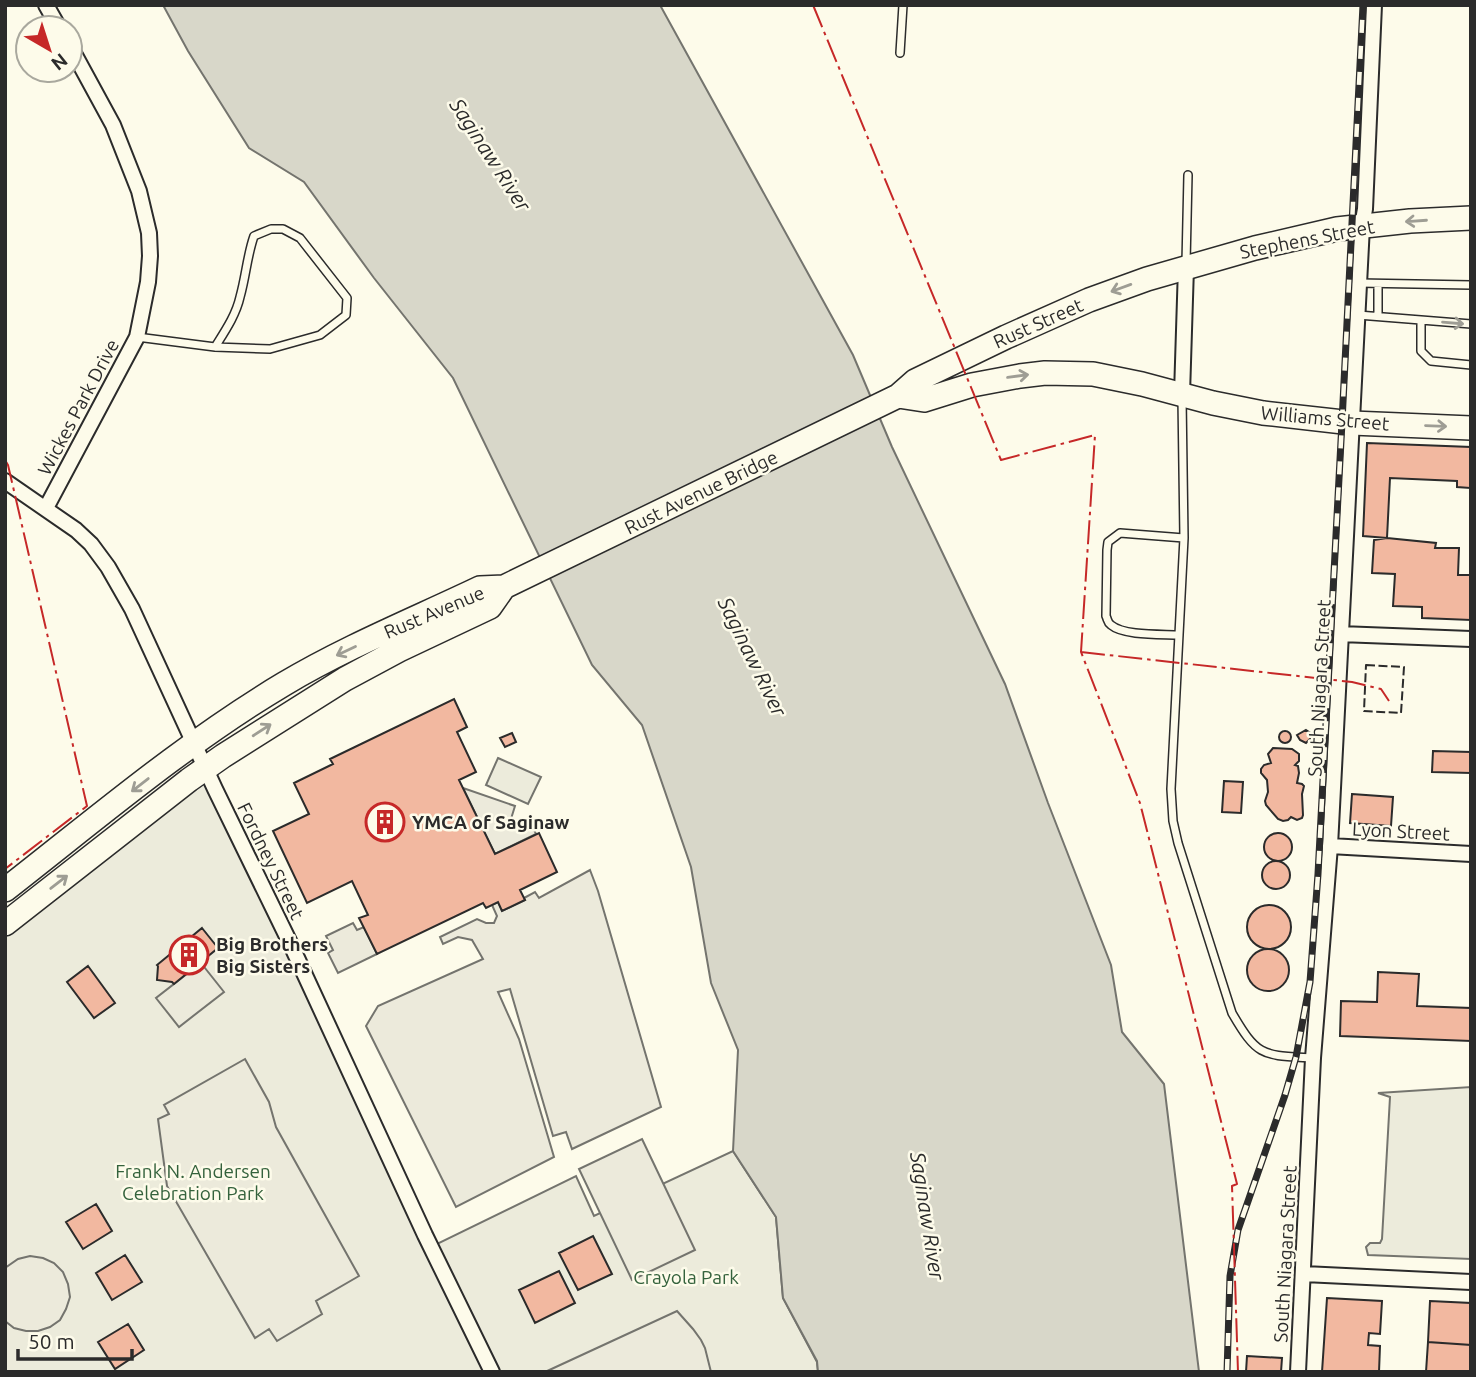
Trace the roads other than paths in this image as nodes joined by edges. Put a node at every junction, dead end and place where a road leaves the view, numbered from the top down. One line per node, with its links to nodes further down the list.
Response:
1 (903, 5): 3 (lane)
2 (1374, 5): 7 (street, South Niagara Street)
3 (900, 53)
4 (84, 72): 16 (street, Wickes Park Drive)
5 (1188, 175): 8 (lane)
6 (1471, 218): 7 (highway, Stephens Street, one-way to 7)
7 (1362, 226): 8 (highway, Stephens Street); 9 (street, South Niagara Street)
8 (1186, 267): 19 (street); 20 (highway, Rust Street, one-way to 20)
9 (1359, 283): 10 (lane); 12 (street, South Niagara Street)
10 (1378, 284): 11 (lane); 13 (lane)
11 (1471, 285)
12 (1358, 315): 13 (lane); 21 (street, South Niagara Street)
13 (1378, 316): 14 (lane)
14 (1421, 320): 15 (lane, one-way to 15); 18 (lane)
15 (1471, 324)
16 (136, 337): 17 (lane); 24 (street, Wickes Park Drive)
17 (215, 347): 17 (lane)
18 (1471, 365)
19 (1182, 394): 20 (highway, Williams Street, one-way to 19); 21 (highway, Williams Street); 25 (lane)
20 (898, 397): 26 (highway, Rust Avenue Bridge)
21 (1352, 423): 22 (highway, Williams Street, one-way to 22); 27 (street, South Niagara Street)
22 (1471, 428)
23 (5, 481): 24 (street, Fordney Street)
24 (46, 508): 30 (street, Fordney Street)
25 (1184, 538): 28 (lane); 28 (lane)
26 (504, 587): 30 (highway, Rust Avenue, one-way to 30); 31 (highway, Rust Avenue, one-way to 26)
27 (1340, 634): 29 (street); 32 (street, South Niagara Street)
28 (1179, 635): 36 (lane)
29 (1471, 639)
30 (195, 744): 31 (street, Fordney Street); 34 (highway, Rust Avenue, one-way to 34)
31 (206, 768): 35 (highway, Rust Avenue, one-way to 31); 39 (street, Fordney Street)
32 (1330, 846): 33 (street, Lyon Street); 36 (street, South Niagara Street)
33 (1471, 854)
34 (5, 890)
35 (5, 924)
36 (1313, 1058): 37 (street, South Niagara Street)
37 (1304, 1274): 38 (street); 40 (street, South Niagara Street)
38 (1471, 1282)
39 (492, 1372)
40 (1298, 1372)

